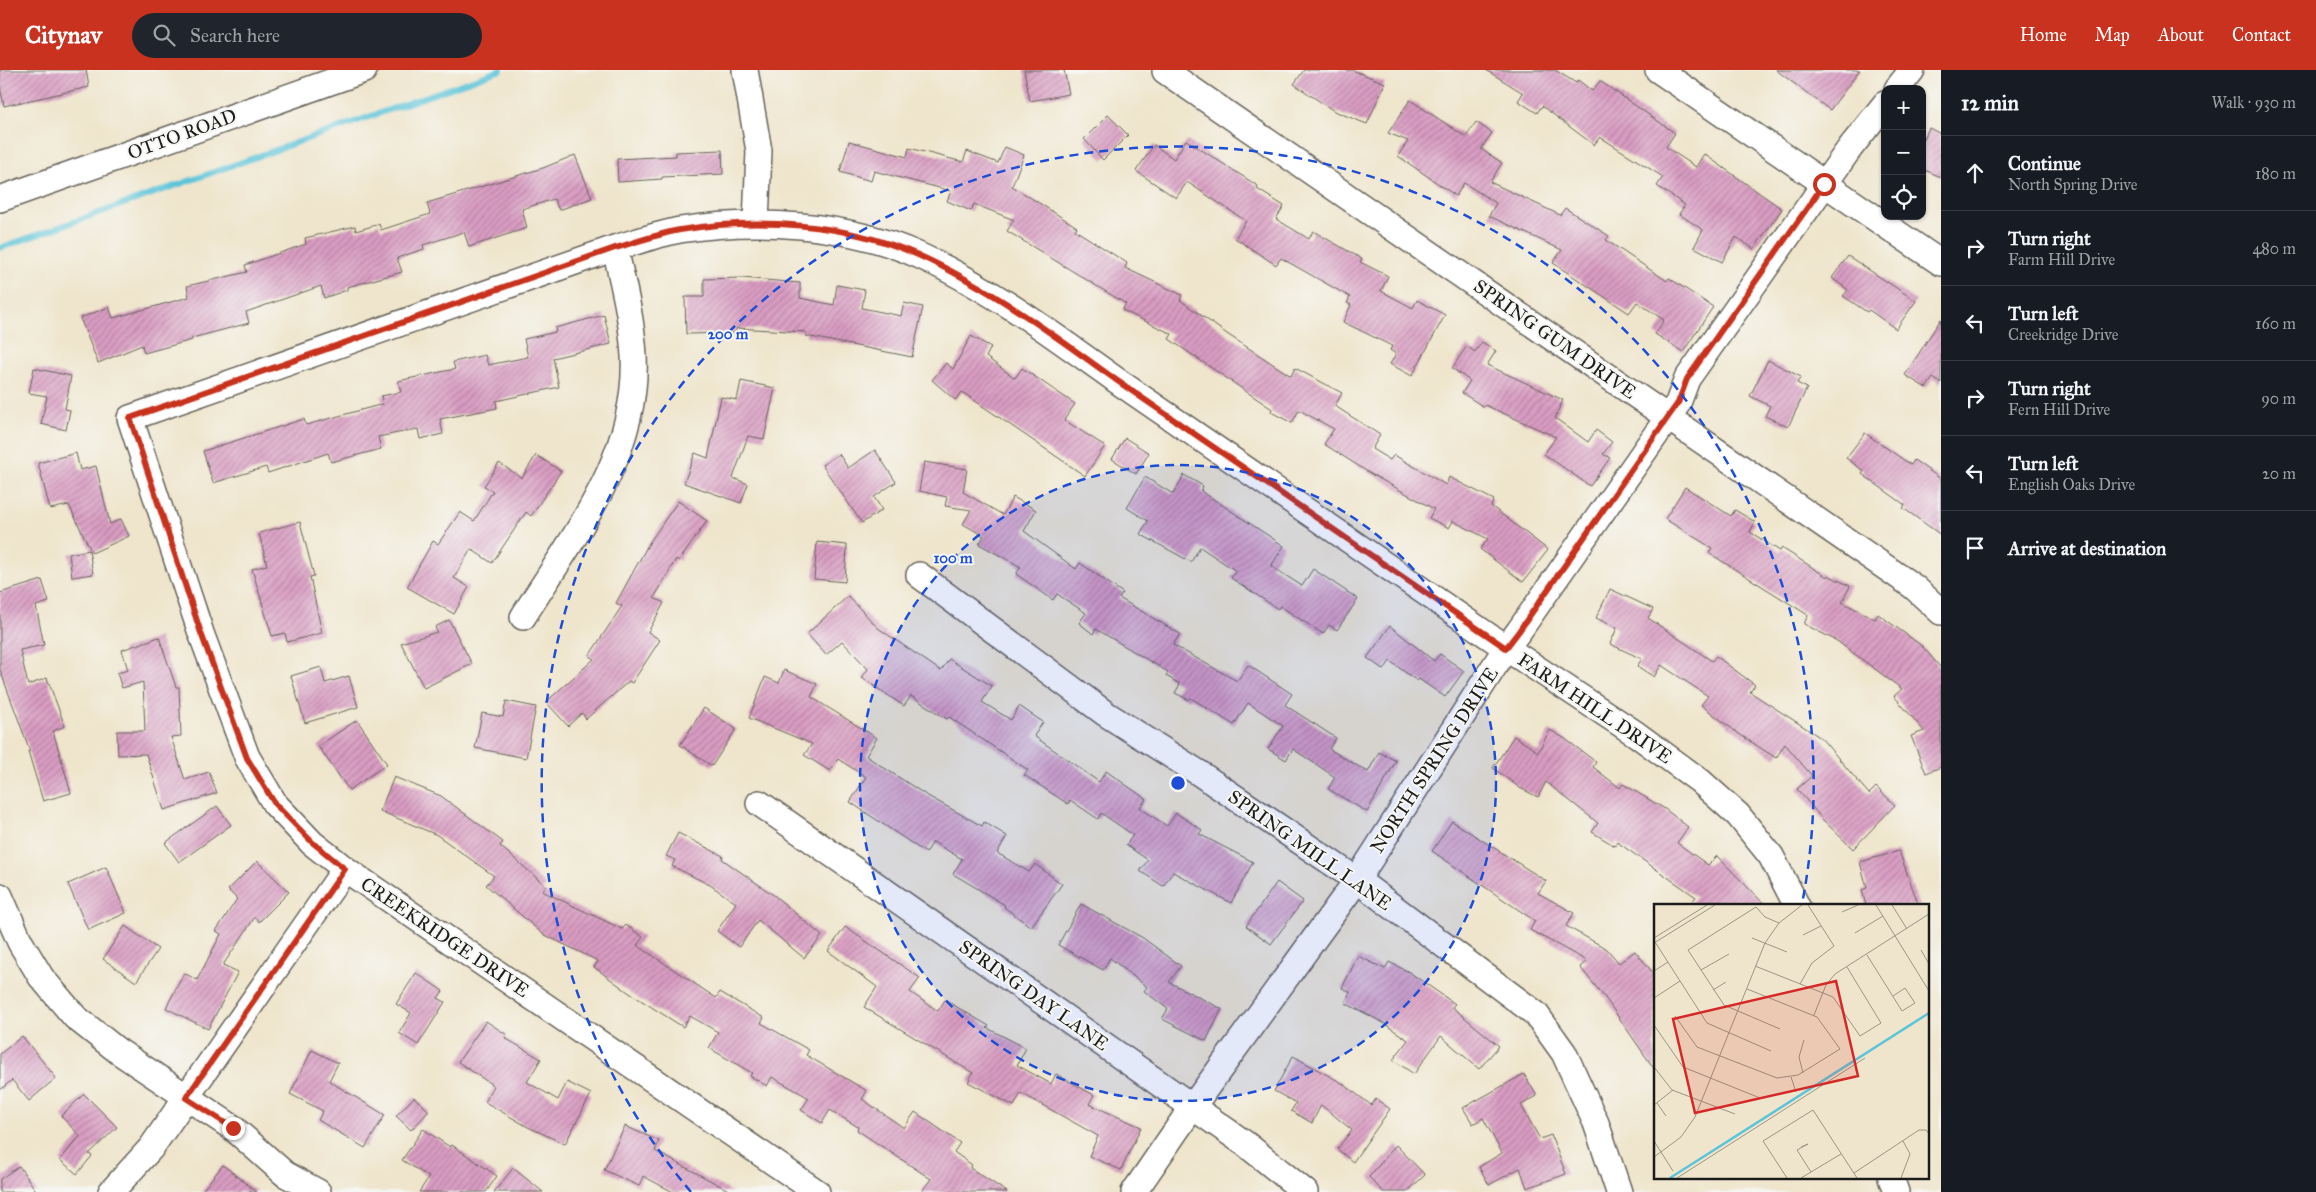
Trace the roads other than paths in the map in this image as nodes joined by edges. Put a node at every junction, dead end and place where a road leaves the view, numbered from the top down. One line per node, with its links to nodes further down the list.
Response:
1 (364, 70): 9 (street, OTTO ROAD)
2 (745, 70): 10 (street)
3 (1658, 70): 8 (street)
4 (1912, 70): 6 (street)
5 (1164, 71): 13 (street, SPRING GUM DRIVE)
6 (1900, 85)
7 (1881, 109): 8 (street, NORTH SPRING DRIVE)
8 (1824, 184): 12 (street); 13 (street, NORTH SPRING DRIVE)
9 (0, 199)
10 (756, 223): 11 (street, FARM HILL DRIVE); 18 (street, FARM HILL DRIVE)
11 (615, 248): 14 (street, FARM HILL DRIVE); 17 (street)
12 (1941, 263)
13 (1668, 417): 16 (street, SPRING GUM DRIVE); 18 (street, NORTH SPRING DRIVE)
14 (130, 418): 20 (street, CREEKRIDGE DRIVE)
15 (919, 575): 21 (street, SPRING MILL LANE)
16 (1941, 612)
17 (523, 617)
18 (1506, 648): 21 (street, NORTH SPRING DRIVE); 23 (street, FARM HILL DRIVE)
19 (759, 803): 25 (street, SPRING DAY LANE)
20 (345, 869): 24 (street); 28 (street, CREEKRIDGE DRIVE)
21 (1357, 880): 25 (street, NORTH SPRING DRIVE); 31 (street, SPRING MILL LANE)
22 (0, 896): 24 (street)
23 (1796, 904)
24 (186, 1098): 26 (street); 27 (street)
25 (1193, 1106): 29 (street, NORTH SPRING DRIVE); 30 (street, SPRING DAY LANE)
26 (111, 1192)
27 (318, 1192)
28 (816, 1192)
29 (1134, 1192)
30 (1305, 1192)
31 (1619, 1192)

